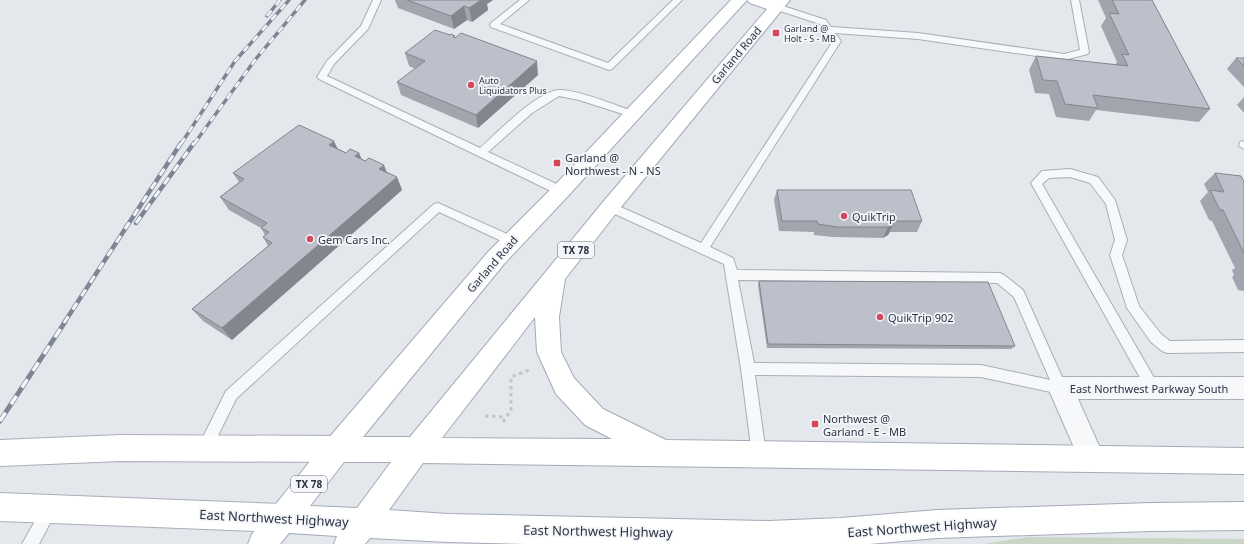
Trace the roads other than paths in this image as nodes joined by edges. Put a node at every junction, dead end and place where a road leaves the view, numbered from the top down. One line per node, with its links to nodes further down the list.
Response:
1 (377, 0): 10 (lane)
2 (525, 0): 3 (lane)
3 (678, 0)
4 (739, 0): 9 (main road, Garland Road / TX 78)
5 (755, 0): 7 (main road)
6 (1074, 0): 8 (lane)
7 (780, 3): 8 (lane); 12 (main road, Garland Road / TX 78)
8 (829, 30): 14 (lane)
9 (632, 114): 10 (lane); 11 (main road, Garland Road / TX 78)
10 (481, 153): 11 (lane)
11 (561, 191): 13 (main road, Garland Road / TX 78)
12 (610, 207): 14 (lane); 15 (main road, Garland Road / TX 78)
13 (512, 241): 22 (lane); 23 (main road, Garland Road / TX 78)
14 (703, 249): 16 (lane)
15 (556, 275): 24 (main road, Garland Road / TX 78); 26 (main road)
16 (732, 275): 18 (lane); 19 (lane)
17 (1244, 346): 20 (lane)
18 (748, 369): 19 (lane); 27 (lane)
19 (1060, 388): 20 (street, East Northwest Parkway South); 28 (street, East Northwest Parkway South)
20 (1152, 388): 21 (street, East Northwest Parkway South)
21 (1244, 388)
22 (204, 449): 23 (main road); 25 (main road)
23 (336, 449): 24 (main road); 33 (main road, Garland Road / TX 78)
24 (415, 451): 26 (main road); 34 (main road, Garland Road / TX 78)
25 (0, 453)
26 (663, 453): 27 (main road)
27 (759, 454): 28 (main road)
28 (1092, 459): 29 (main road)
29 (1244, 460)
30 (0, 508): 31 (main road, East Northwest Highway)
31 (50, 508): 33 (main road, East Northwest Highway); 36 (lane)
32 (1244, 516): 35 (main road, East Northwest Highway)
33 (282, 518): 34 (main road, East Northwest Highway); 37 (main road, Garland Road / TX 78)
34 (355, 533): 35 (main road, East Northwest Highway)
35 (769, 534): 38 (main road)
36 (30, 544)
37 (262, 544)
38 (695, 544)

